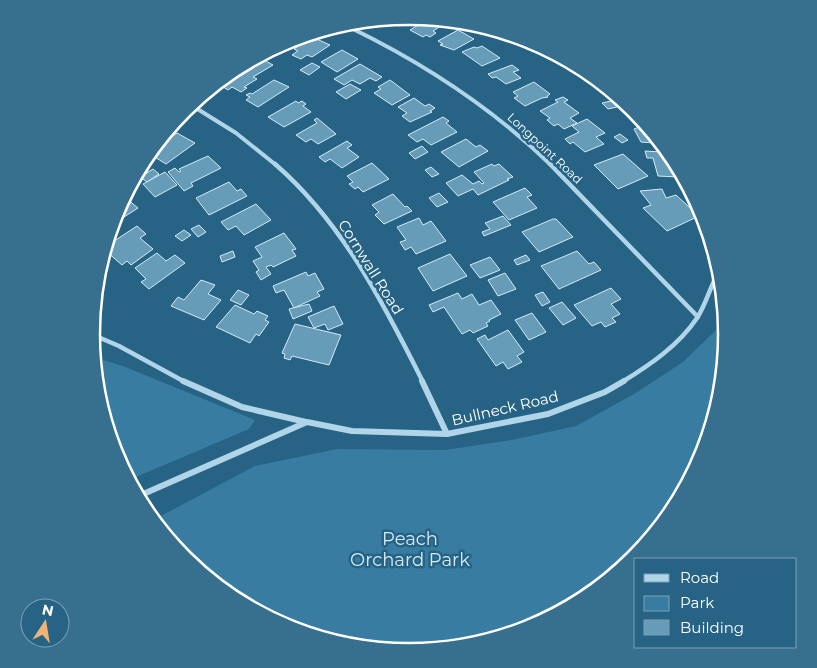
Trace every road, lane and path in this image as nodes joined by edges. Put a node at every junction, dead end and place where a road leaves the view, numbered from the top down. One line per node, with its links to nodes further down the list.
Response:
1 (355, 30): 4 (street, Longpoint Road)
2 (198, 109): 7 (street, Cornwall Road)
3 (713, 283): 4 (street, Bullneck Road)
4 (698, 318): 7 (street, Bullneck Road)
5 (100, 338): 6 (street, Bullneck Road)
6 (307, 422): 7 (street, Bullneck Road); 8 (street)
7 (447, 434)
8 (144, 493)

